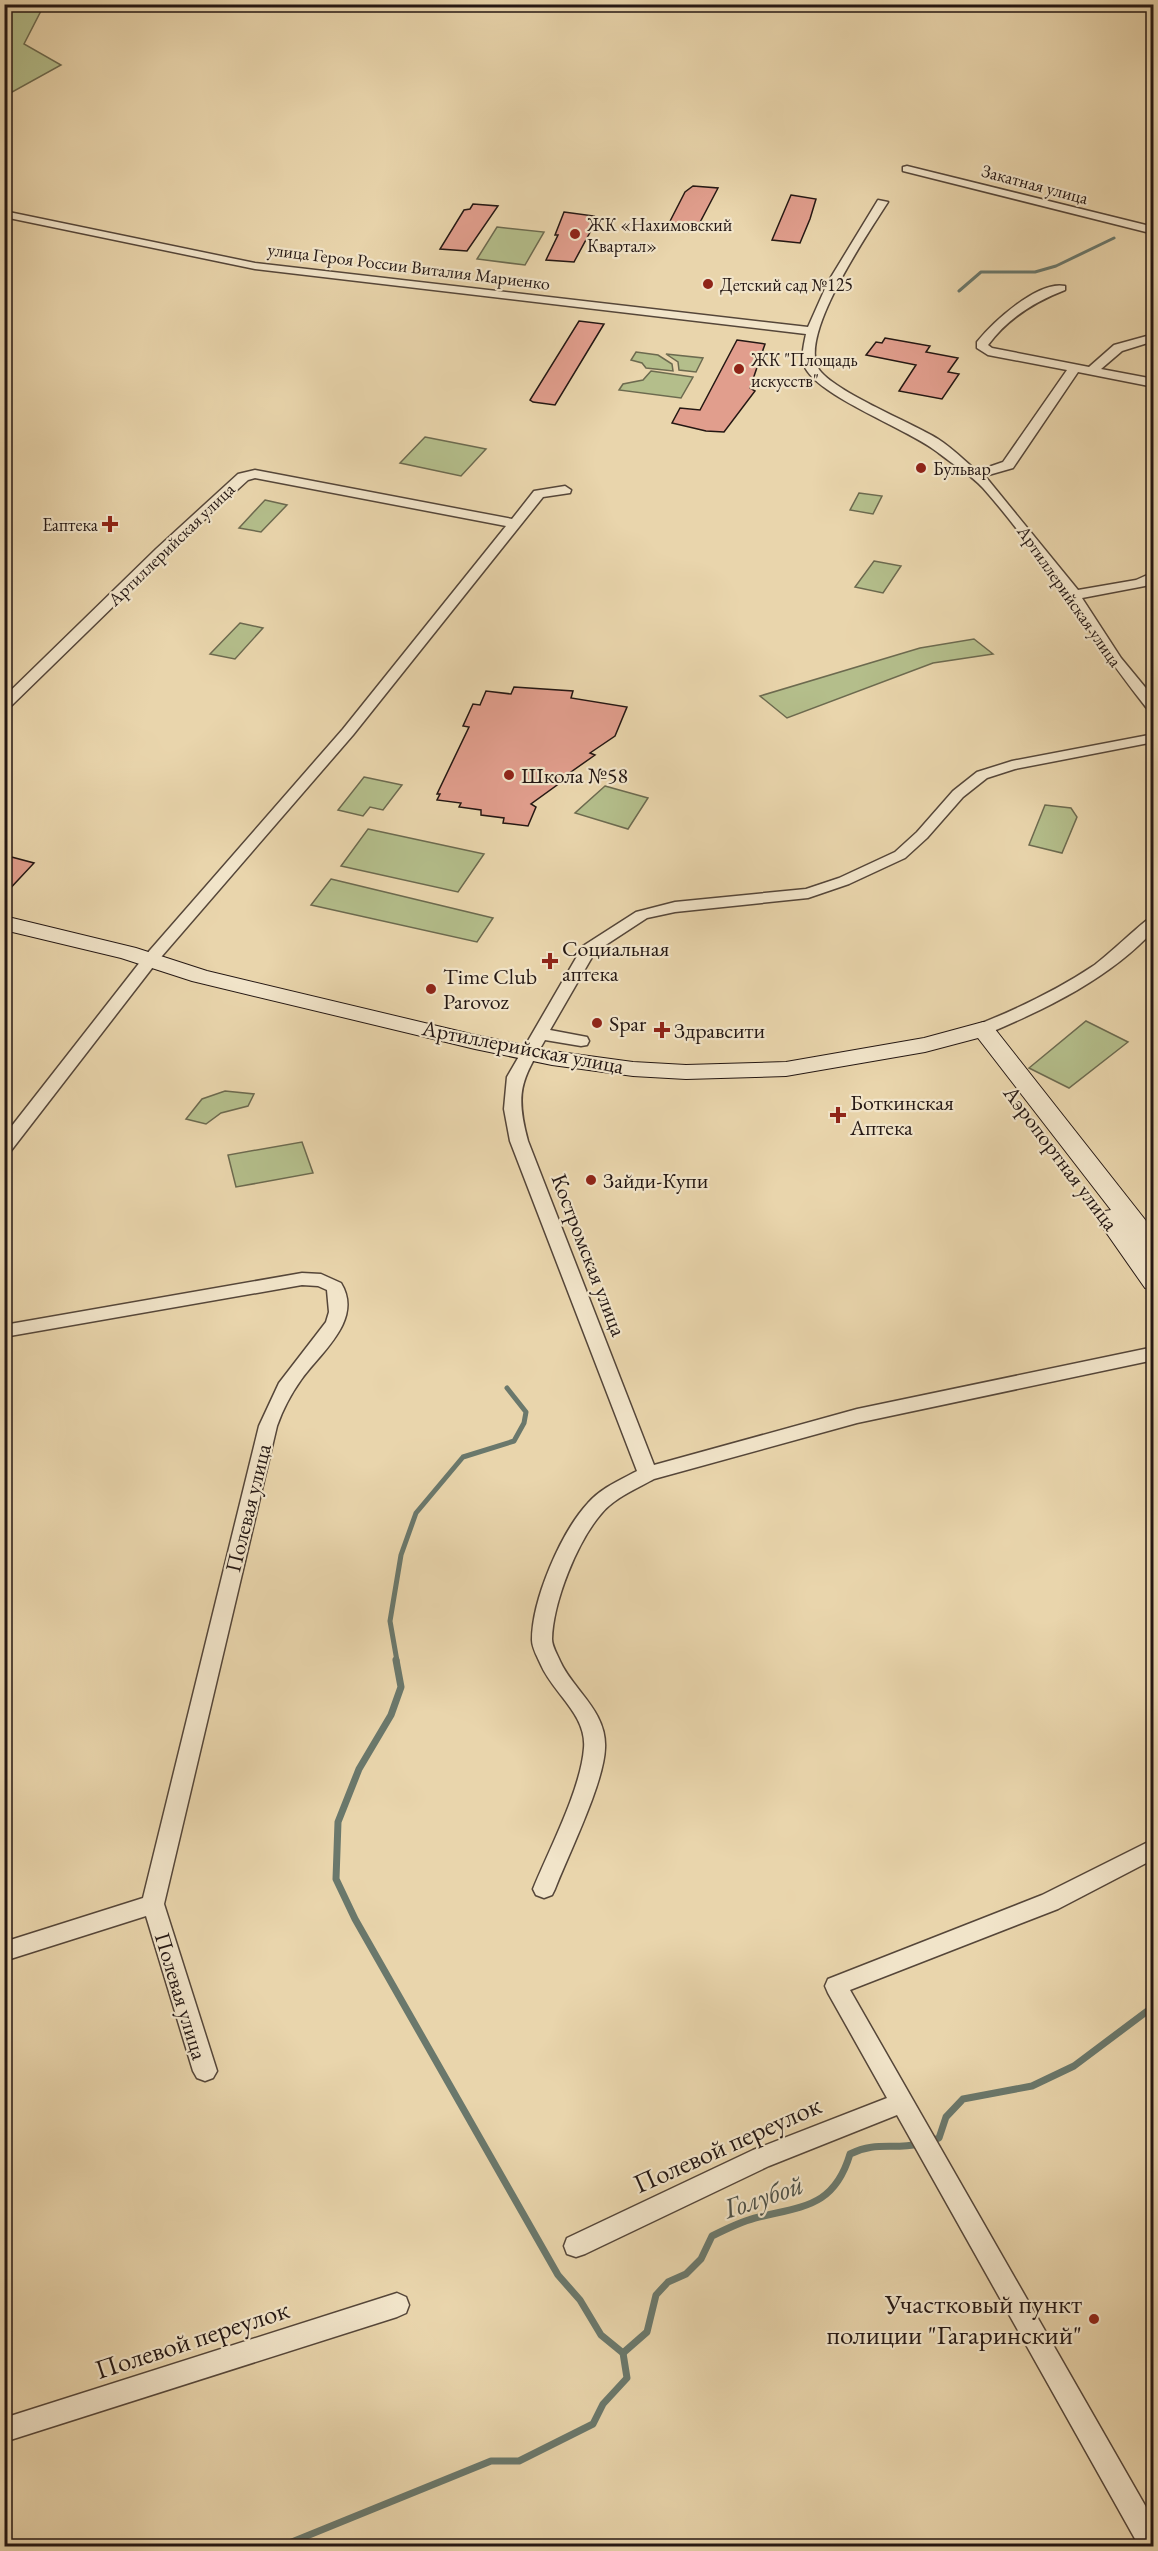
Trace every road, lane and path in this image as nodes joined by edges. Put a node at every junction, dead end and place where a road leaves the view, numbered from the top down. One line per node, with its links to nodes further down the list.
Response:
1 (907, 169): 4 (street, Закатная улица)
2 (882, 202): 6 (street, Артиллерийская улица)
3 (4, 214): 6 (street, улица Героя России Виталия Мариенко)
4 (1154, 231)
5 (1061, 288): 8 (street)
6 (814, 331): 11 (street, Артиллерийская улица)
7 (1154, 337): 9 (street)
8 (1074, 369): 9 (street); 11 (street)
9 (1091, 371): 10 (street)
10 (1154, 383)
11 (976, 475): 15 (street, Артиллерийская улица)
12 (565, 490): 13 (street)
13 (515, 524): 16 (street, Артиллерийская улица); 21 (street)
14 (1154, 576): 15 (street)
15 (1074, 596): 17 (street, Артиллерийская улица)
16 (4, 705)
17 (1154, 708)
18 (1154, 738): 24 (street, Костромская улица)
19 (1154, 920): 22 (street, Артиллерийская улица)
20 (4, 923): 21 (main road, Артиллерийская улица)
21 (150, 960): 24 (main road, Артиллерийская улица); 25 (street)
22 (975, 1031): 24 (main road, Артиллерийская улица); 26 (main road, Аэропортная улица); 27 (main road, Аэропортная улица)
23 (581, 1041): 24 (street)
24 (534, 1043): 30 (street, Костромская улица)
25 (4, 1148)
26 (1154, 1249)
27 (1154, 1282)
28 (4, 1331): 33 (street, Полевая улица)
29 (1154, 1353): 30 (street)
30 (648, 1473): 32 (street)
31 (1154, 1848): 36 (street)
32 (544, 1889)
33 (153, 1904): 34 (street); 35 (street, Полевая улица)
34 (4, 1952)
35 (204, 2071)
36 (904, 2102): 37 (street, Полевой переулок); 40 (street)
37 (576, 2246)
38 (397, 2305): 39 (street, Полевой переулок)
39 (4, 2430)
40 (1153, 2547)

